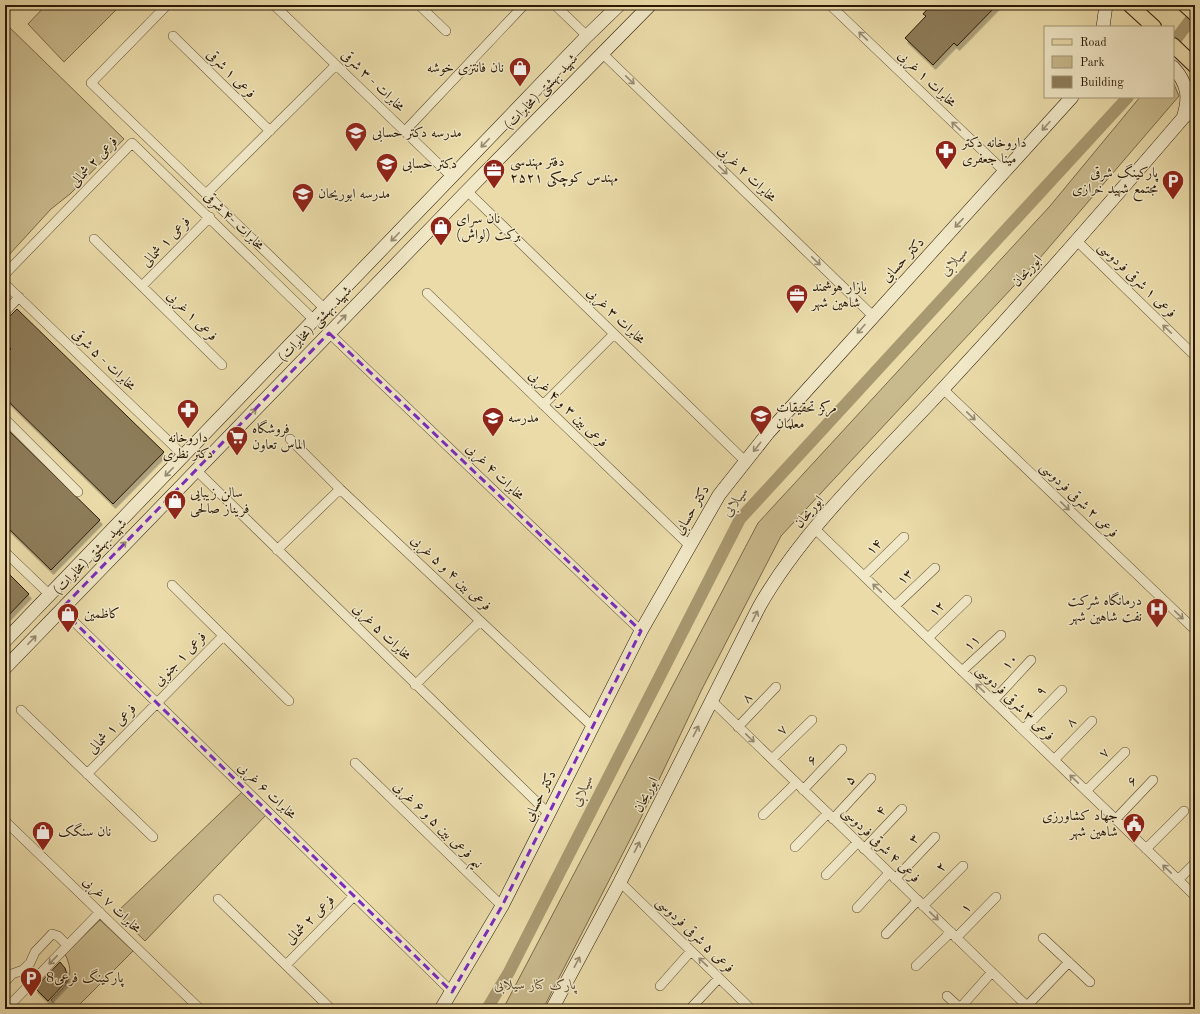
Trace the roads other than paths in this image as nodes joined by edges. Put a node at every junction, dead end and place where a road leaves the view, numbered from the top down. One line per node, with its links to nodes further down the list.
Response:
1 (167, 5): 32 (street)
2 (274, 5): 20 (street, مخابرات - ۳ شرقی)
3 (419, 5): 15 (street)
4 (524, 5): 27 (street)
5 (555, 5): 17 (street)
6 (619, 5): 17 (main road, شهید بهشتی (مخابرات))
7 (650, 5): 19 (main road, شهید بهشتی (مخابرات))
8 (830, 5): 29 (street, مخابرات ۱ غربی, one-way to 8)
9 (1106, 5): 13 (main road)
10 (1130, 5): 14 (main road)
11 (1185, 5): 12 (main road)
12 (1195, 14)
13 (1103, 26)
14 (1153, 26)
15 (446, 31)
16 (173, 36): 26 (street, فرعی ۱ شرقی)
17 (588, 36): 30 (main road, شهید بهشتی (مخابرات), one-way to 30)
18 (1174, 46): 21 (main road)
19 (602, 53): 31 (main road, شهید بهشتی (مخابرات)); 43 (street, مخابرات ۲ غربی, one-way to 43)
20 (336, 65): 26 (street); 27 (street, مخابرات - ۳ شرقی)
21 (1195, 66)
22 (1174, 69): 25 (main road)
23 (1071, 98): 29 (main road, دکتر حسابی, one-way to 29)
24 (1195, 107): 25 (main road, ابوریحان)
25 (1184, 118): 35 (main road, ابوریحان)
26 (270, 131): 32 (street)
27 (405, 131): 30 (street, مخابرات - ۳ شرقی)
28 (132, 143): 33 (street, مخابرات -۴ شرقی); 36 (street, فرعی ۲ شمالی)
29 (1005, 172): 43 (main road, دکتر حسابی, one-way to 43)
30 (452, 177): 41 (main road, شهید بهشتی (مخابرات), one-way to 41)
31 (468, 191): 45 (main road, شهید بهشتی (مخابرات), one-way to 31); 46 (street, مخابرات ۳ غربی)
32 (206, 194): 41 (street)
33 (210, 217): 38 (street, فرعی ۱ شمالی); 44 (street, مخابرات -۴ شرقی)
34 (94, 239): 38 (street)
35 (1076, 241): 47 (street, فرعی ۱ شرقی فردوسی, one-way to 35); 49 (main road, ابوریحان)
36 (5, 274)
37 (5, 284): 40 (street, مخابرات - ۵ شرقی)
38 (142, 286): 48 (street, فرعی ۱ غربی)
39 (427, 293): 50 (street, فرعی بین ۳ و ۴ غربی)
40 (19, 298): 42 (street); 53 (street, مخابرات - ۵ شرقی)
41 (325, 309): 44 (main road, شهید بهشتی (مخابرات))
42 (5, 312)
43 (873, 316): 54 (main road, دکتر حسابی, one-way to 54)
44 (314, 320): 53 (main road, شهید بهشتی (مخابرات))
45 (329, 333): 55 (main road, شهید بهشتی (مخابرات), one-way to 45); 74 (street, مخابرات ۴ غربی)
46 (614, 334): 50 (street); 54 (street, مخابرات ۳ غربی)
47 (1195, 356)
48 (222, 365)
49 (943, 389): 60 (main road, ابوریحان); 73 (street, فرعی ۲ شرقی فردوسی, one-way to 73)
50 (543, 405): 62 (street, فرعی بین ۳ و ۴ غربی)
51 (5, 419): 57 (street)
52 (290, 439): 56 (street, فرعی بین ۴ و ۵ غربی)
53 (184, 456): 58 (main road, شهید بهشتی (مخابرات), one-way to 58)
54 (745, 462): 62 (main road, دکتر حسابی)
55 (196, 470): 59 (main road, شهید بهشتی (مخابرات)); 63 (street, مخابرات ۵ غربی)
56 (340, 489): 63 (street); 72 (street, فرعی بین ۴ و ۵ غربی)
57 (78, 492)
58 (131, 511): 59 (main road); 68 (main road, شهید بهشتی (مخابرات))
59 (144, 524): 71 (main road, شهید بهشتی (مخابرات), one-way to 59)
60 (815, 529): 66 (street, فرعی ۳ شرقی فردوسی); 86 (main road, ابوریحان, one-way to 60)
61 (904, 537): 66 (street, ۱۴)
62 (690, 546): 74 (main road, دکتر حسابی)
63 (277, 550): 82 (street, مخابرات ۵ غربی)
64 (5, 552): 68 (street)
65 (935, 568): 70 (street, ۱۳)
66 (864, 576): 70 (street, فرعی ۳ شرقی فردوسی, one-way to 66)
67 (172, 585): 76 (street)
68 (50, 595): 78 (main road, شهید بهشتی (مخابرات))
69 (967, 600): 77 (street, ۱۲)
70 (895, 606): 77 (street, فرعی ۳ شرقی فردوسی)
71 (61, 609): 80 (main road, شهید بهشتی (مخابرات), one-way to 71); 88 (street, مخابرات ۶ غربی)
72 (480, 620): 82 (street); 92 (street, فرعی بین ۴ و ۵ غربی)
73 (1195, 630)
74 (641, 631): 92 (main road, دکتر حسابی)
75 (1001, 635): 81 (street, ۱۱)
76 (223, 636): 85 (street); 88 (street, فرعی ۱ جنوبی)
77 (928, 638): 81 (street, فرعی ۳ شرقی فردوسی)
78 (5, 641)
79 (1031, 660): 87 (street, ۱۰)
80 (5, 668)
81 (962, 671): 87 (street, فرعی ۳ شرقی فردوسی, one-way to 81)
82 (415, 685): 108 (street, مخابرات ۵ غربی)
83 (776, 687): 93 (street, ۸)
84 (1062, 690): 94 (street, ۹)
85 (289, 701)
86 (712, 701): 93 (street, فرعی ۴ شرقی فردوسی); 123 (main road, ابوریحان, one-way to 86)
87 (993, 701): 94 (street, فرعی ۳ شرقی فردوسی)
88 (157, 703): 100 (street, فرعی ۱ شمالی); 124 (street, مخابرات ۶ غربی)
89 (21, 710): 100 (street)
90 (812, 720): 97 (street, ۷)
91 (1092, 721): 98 (street, ۸)
92 (593, 726): 108 (main road, دکتر حسابی)
93 (738, 727): 97 (street, فرعی ۴ شرقی فردوسی, one-way to 97)
94 (1023, 730): 98 (street, فرعی ۳ شرقی فردوسی)
95 (842, 749): 104 (street, ۶)
96 (1125, 752): 105 (street, ۷)
97 (772, 759): 103 (street, فرعی ۴ شرقی فردوسی)
98 (1054, 760): 105 (street, فرعی ۳ شرقی فردوسی, one-way to 98)
99 (355, 763): 129 (street, نیم فرعی بین ۵ و ۶ غربی)
100 (87, 774): 113 (street)
101 (871, 778): 110 (street, ۵)
102 (1152, 780): 111 (street, ۶)
103 (796, 783): 104 (street, فرعی ۴ شرقی فردوسی); 109 (street)
104 (803, 790): 110 (street, فرعی ۴ شرقی فردوسی)
105 (1086, 791): 111 (street, فرعی ۳ شرقی فردوسی)
106 (902, 809): 115 (street, ۴)
107 (1184, 811): 117 (street)
108 (549, 814): 129 (main road, دکتر حسابی)
109 (762, 815)
110 (831, 816): 115 (street, فرعی ۴ شرقی فردوسی); 116 (street, ۵)
111 (1116, 819): 117 (street, فرعی ۳ شرقی فردوسی)
112 (5, 821): 131 (street, مخابرات ۷ غربی)
113 (153, 837)
114 (935, 837): 121 (street, ۳)
115 (861, 846): 120 (street, ۴); 121 (street, فرعی ۴ شرقی فردوسی)
116 (795, 847)
117 (1146, 849): 122 (street, فرعی ۳ شرقی فردوسی, one-way to 117)
118 (1195, 863): 122 (street)
119 (963, 866): 128 (street, ۲)
120 (826, 875)
121 (892, 876): 128 (street, فرعی ۴ شرقی فردوسی); 130 (street, ۳)
122 (1178, 880): 125 (street, فرعی ۳ شرقی فردوسی)
123 (620, 882): 136 (street, فرعی ۵ شرقی فردوسی); 153 (main road, ابوریحان, one-way to 123)
124 (354, 896): 138 (street, فرعی ۲ شمالی); 145 (street, مخابرات ۶ غربی)
125 (1195, 896)
126 (996, 897): 133 (street, ۱)
127 (218, 899): 138 (street)
128 (920, 903): 132 (street, ۲); 133 (street, فرعی ۴ شرقی فردوسی, one-way to 133)
129 (502, 906): 145 (main road, دکتر حسابی)
130 (857, 908)
131 (100, 912): 135 (street); 150 (street, مخابرات ۷ غربی)
132 (886, 934)
133 (954, 935): 139 (street, ۱); 140 (street, فرعی ۴ شرقی فردوسی)
134 (1043, 938): 137 (street)
135 (67, 946): 142 (street); 149 (street, one-way to 149)
136 (691, 951): 141 (street, فرعی ۵ شرقی فردوسی, one-way to 136); 144 (street)
137 (1069, 962): 143 (street); 148 (street)
138 (286, 965): 151 (street)
139 (916, 966)
140 (992, 972): 147 (street); 148 (street, فرعی ۴ شرقی فردوسی)
141 (719, 978): 154 (street); 155 (street, فرعی ۵ شرقی فردوسی)
142 (5, 982)
143 (1090, 982)
144 (660, 986)
145 (452, 992): 152 (main road, دکتر حسابی)
146 (947, 996): 147 (street)
147 (960, 1008)
148 (1029, 1008)
149 (6, 1009)
150 (200, 1009)
151 (331, 1009)
152 (441, 1009)
153 (552, 1009)
154 (690, 1009)
155 (751, 1009)

